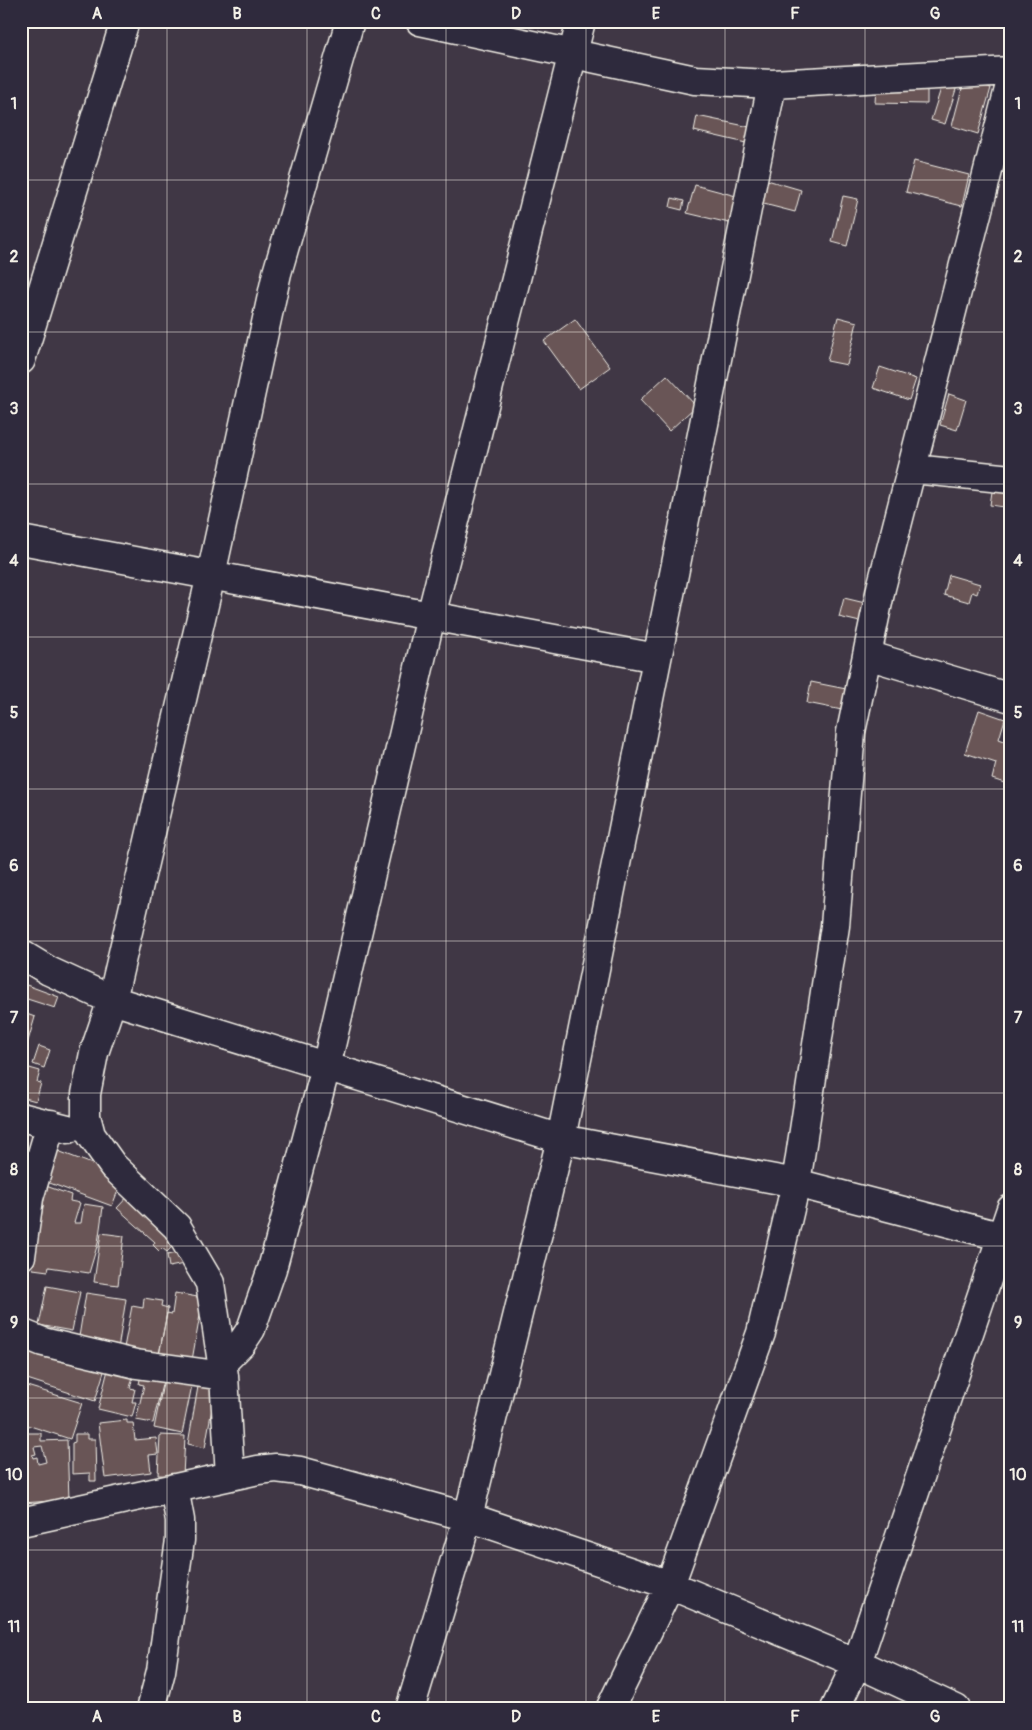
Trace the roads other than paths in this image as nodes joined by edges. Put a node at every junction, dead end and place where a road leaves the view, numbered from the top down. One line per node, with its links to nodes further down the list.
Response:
1 (125, 21): 9 (street)
2 (350, 21): 13 (street)
3 (420, 21): 5 (street)
4 (581, 21): 5 (street)
5 (573, 55): 8 (street); 14 (street)
6 (1011, 71): 8 (street)
7 (1011, 81): 10 (street)
8 (772, 84): 16 (street)
9 (21, 360)
10 (913, 469): 11 (street); 15 (street)
11 (1011, 479)
12 (21, 540): 13 (street)
13 (211, 575): 14 (street); 19 (street)
14 (432, 616): 16 (street); 20 (street)
15 (867, 655): 17 (street); 25 (street)
16 (657, 658): 24 (street)
17 (1011, 698)
18 (21, 954): 19 (street)
19 (112, 1000): 20 (street); 23 (street)
20 (326, 1067): 24 (street); 30 (street)
21 (21, 1117): 22 (street)
22 (51, 1124): 23 (street); 28 (street)
23 (90, 1135): 30 (street)
24 (561, 1139): 25 (street); 33 (street)
25 (796, 1182): 27 (street); 35 (street)
26 (1011, 1209): 27 (street)
27 (1006, 1237): 36 (street)
28 (21, 1256)
29 (21, 1333): 30 (street)
30 (223, 1369): 31 (street)
31 (230, 1476): 32 (street); 33 (street)
32 (174, 1488): 34 (street); 37 (street)
33 (468, 1517): 35 (street); 38 (street)
34 (21, 1522)
35 (670, 1584): 36 (street); 39 (street)
36 (857, 1663): 40 (street); 41 (street)
37 (151, 1709)
38 (410, 1709)
39 (610, 1709)
40 (835, 1709)
41 (956, 1709)

